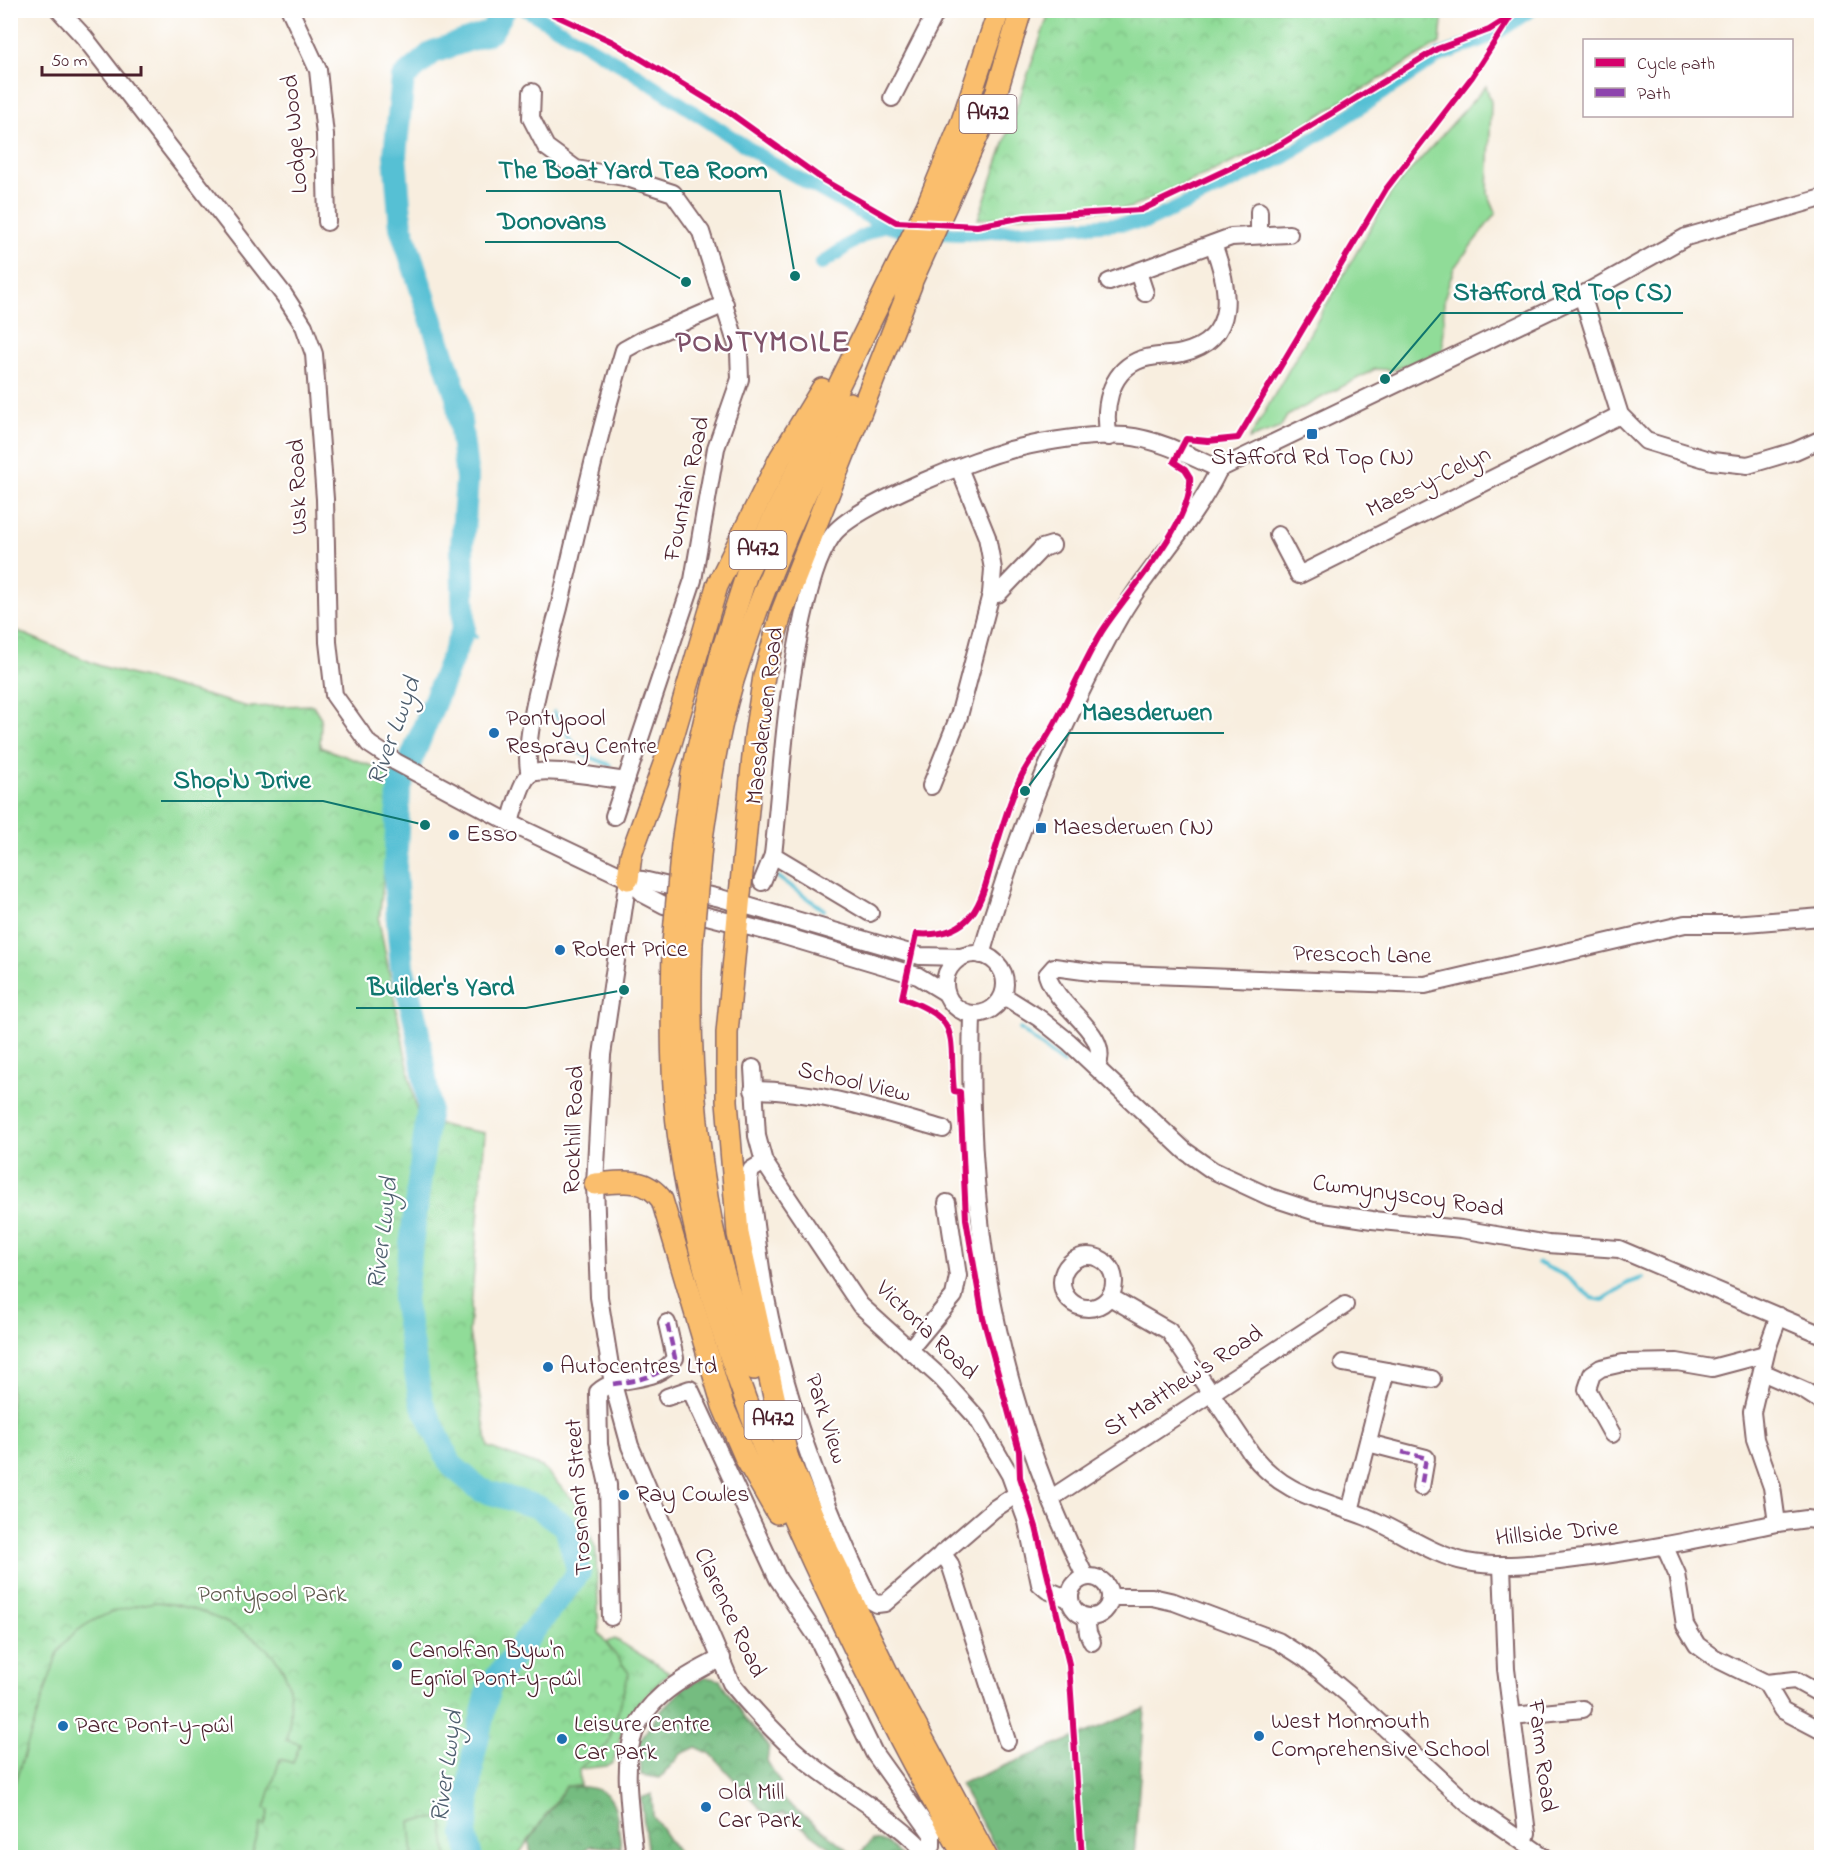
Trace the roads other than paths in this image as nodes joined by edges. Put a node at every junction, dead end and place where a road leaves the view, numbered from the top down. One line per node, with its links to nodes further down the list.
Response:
1 (59, 10): 34 (street, Usk Road)
2 (290, 10): 11 (street, Lodge Wood)
3 (937, 10): 7 (street)
4 (999, 10): 9 (main road, A472)
5 (1021, 10): 9 (main road, A472)
6 (532, 92): 20 (street, Fountain Road)
7 (892, 98)
8 (1821, 198): 19 (street)
9 (935, 210): 16 (main road, A472)
10 (1259, 211): 13 (street)
11 (327, 222)
12 (1289, 234): 13 (street)
13 (1259, 235): 14 (street)
14 (1213, 244): 15 (street); 23 (street)
15 (1138, 272): 17 (street); 18 (street)
16 (902, 281): 21 (main road, A472); 35 (main road, A472); 40 (main road)
17 (1109, 282)
18 (1145, 293)
19 (1582, 295): 22 (street); 26 (street)
20 (725, 304): 30 (street); 31 (street, Fountain Road)
21 (861, 339): 35 (main road, A472); 37 (main road)
22 (1620, 415): 24 (street); 27 (street, Maes-y-Celyn)
23 (1109, 436): 25 (street, Maesderwen Road); 26 (street, Maesderwen Road)
24 (1821, 439)
25 (959, 468): 29 (street); 36 (street, Maesderwen Road)
26 (1219, 469): 43 (street)
27 (1278, 535)
28 (1052, 545): 29 (street)
29 (991, 594): 32 (street)
30 (530, 774): 31 (street); 34 (street)
31 (626, 781): 33 (street, Fountain Road)
32 (931, 786)
33 (614, 816)
34 (510, 823): 37 (street, Usk Road)
35 (691, 845): 42 (main road, A472, bridge)
36 (773, 855): 38 (street, Maesderwen Road); 39 (street)
37 (628, 879): 40 (street, Usk Road); 53 (street, Rockhill Road)
38 (762, 882)
39 (870, 913)
40 (740, 914): 44 (street); 45 (street); 72 (main road)
41 (1821, 917): 48 (street, Prescoch Lane)
42 (682, 944): 72 (main road, A472); 79 (main road, A472)
43 (981, 955): 44 (street); 46 (street)
44 (962, 957): 45 (street)
45 (946, 993): 47 (street)
46 (1004, 996): 47 (street); 48 (street, Cwmynyscoy Road)
47 (972, 1015): 75 (street)
48 (1097, 1067): 57 (street, Cwmynyscoy Road)
49 (753, 1068): 50 (street)
50 (753, 1090): 51 (street, School View); 52 (street)
51 (944, 1129)
52 (764, 1162): 60 (street, Victoria Road); 81 (street, Park View)
53 (595, 1184): 66 (street, Rockhill Road); 79 (main road)
54 (947, 1203): 60 (street)
55 (1110, 1297): 67 (street, Hillside Drive)
56 (1345, 1305): 67 (street, St Matthew's Road)
57 (1779, 1316): 59 (street, Cwmynyscoy Road); 61 (street)
58 (667, 1323): 66 (street)
59 (1821, 1335)
60 (909, 1350): 74 (street, Victoria Road)
61 (1765, 1354): 64 (street); 70 (street)
62 (1343, 1363): 63 (street)
63 (1386, 1371): 65 (street); 71 (street)
64 (1762, 1372): 69 (street); 78 (street)
65 (1432, 1379)
66 (613, 1384): 86 (street, Trosnant Street); 89 (street, Clarence Road)
67 (1211, 1393): 75 (street, St Matthew's Road); 76 (street, Hillside Drive)
68 (667, 1397): 97 (street)
69 (1821, 1402)
70 (1612, 1434)
71 (1368, 1443): 73 (street); 76 (street)
72 (788, 1460): 100 (main road, A472)
73 (1421, 1487)
74 (1017, 1494): 81 (street, Park View); 85 (street, Victoria Road)
75 (1050, 1499): 83 (street)
76 (1350, 1511): 82 (street, Hillside Drive)
77 (1821, 1521): 78 (street, Hillside Drive)
78 (1777, 1523): 80 (street, Hillside Drive)
79 (803, 1543): 99 (main road, A472)
80 (1664, 1545): 82 (street, Hillside Drive); 90 (street)
81 (942, 1553): 95 (street)
82 (1502, 1566): 93 (street, Farm Road)
83 (1085, 1576): 84 (street); 85 (street)
84 (1110, 1597): 87 (street); 96 (street)
85 (1069, 1599): 87 (street)
86 (611, 1617)
87 (1086, 1617): 88 (street)
88 (1092, 1642)
89 (722, 1658): 97 (street, Clarence Road); 98 (street)
90 (1766, 1683): 91 (street); 94 (street)
91 (1821, 1695)
92 (1583, 1709): 93 (street)
93 (1512, 1716): 96 (street, Farm Road)
94 (1821, 1731)
95 (1007, 1741)
96 (1524, 1843): 101 (street)
97 (929, 1855)
98 (635, 1857)
99 (964, 1857)
100 (987, 1857)
101 (1546, 1857)

